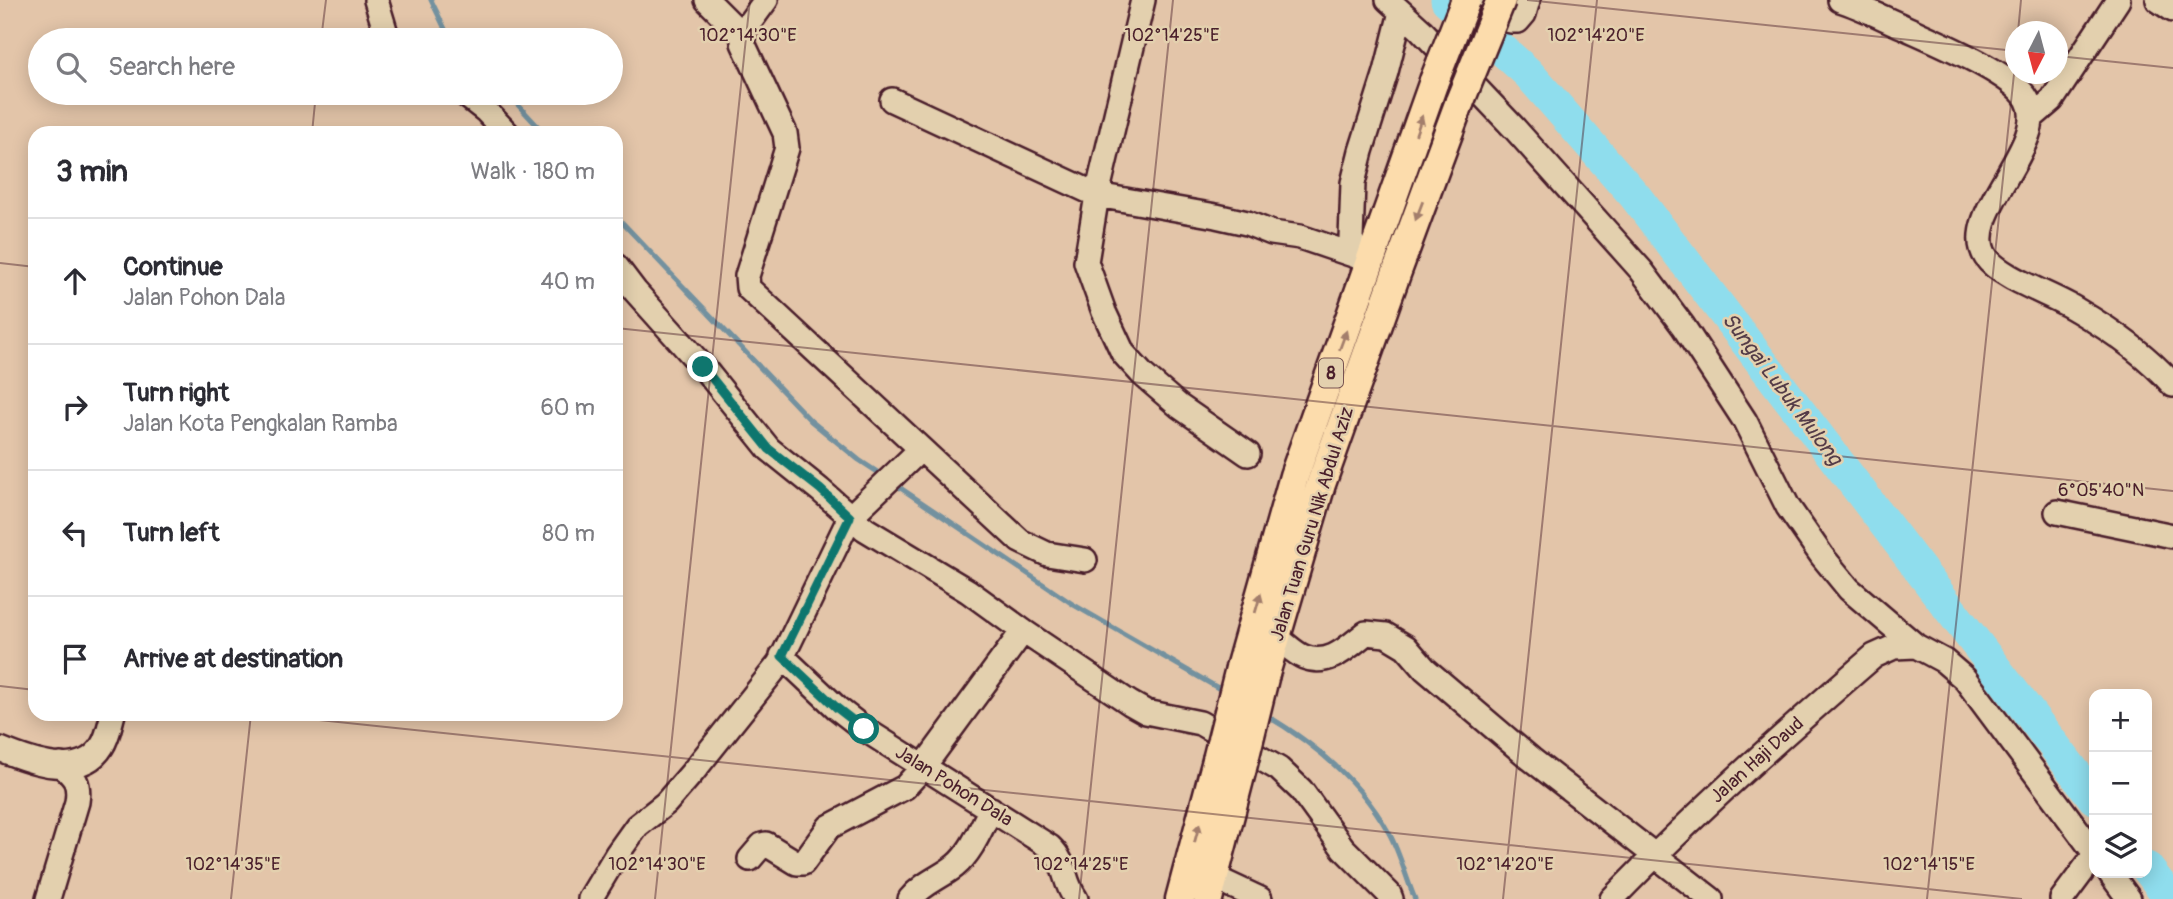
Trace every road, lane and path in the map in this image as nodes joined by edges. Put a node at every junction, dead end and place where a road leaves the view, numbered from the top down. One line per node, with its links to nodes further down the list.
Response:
1 (376, 0): 14 (street)
2 (707, 0): 15 (street)
3 (766, 0): 15 (street)
4 (1143, 0): 20 (street)
5 (1466, 0): 21 (main road, Jalan Tuan Guru Nik Abdul Aziz / 8, one-way to 5, bridge)
6 (1483, 0): 8 (street)
7 (1501, 0): 31 (main road, Jalan Tuan Guru Nik Abdul Aziz / 8, one-way to 31, bridge)
8 (1528, 0)
9 (1840, 0): 18 (street)
10 (2118, 0): 18 (street)
11 (2158, 0): 13 (street)
12 (1394, 6): 21 (street); 32 (street)
13 (2173, 10)
14 (384, 28)
15 (743, 36): 24 (street)
16 (892, 100): 20 (street)
17 (478, 105): 19 (street)
18 (2031, 118): 23 (street)
19 (500, 126)
20 (1097, 195): 21 (street); 25 (street)
21 (1365, 259): 34 (main road, Jalan Tuan Guru Nik Abdul Aziz / 8, one-way to 21)
22 (623, 275): 27 (street)
23 (2173, 385)
24 (921, 449): 27 (street); 29 (street)
25 (1248, 454)
26 (2057, 512): 28 (street)
27 (850, 517): 30 (street); 33 (street)
28 (2173, 536)
29 (1085, 560)
30 (1023, 631): 39 (street); 53 (street)
31 (1276, 637): 34 (main road, Jalan Tuan Guru Nik Abdul Aziz / 8); 42 (street)
32 (1916, 646): 41 (street); 42 (street, Jalan Haji Daud)
33 (782, 656): 39 (street, Jalan Pohon Dala); 48 (street)
34 (1252, 671): 37 (main road, Jalan Tuan Guru Nik Abdul Aziz / 8, bridge)
35 (111, 721): 38 (street)
36 (0, 749): 38 (street)
37 (1229, 764): 46 (main road, Jalan Tuan Guru Nik Abdul Aziz / 8); 51 (main road, Jalan Tuan Guru Nik Abdul Aziz / 8, one-way to 37)
38 (61, 765): 47 (street)
39 (924, 766): 40 (street, Jalan Pohon Dala); 43 (street)
40 (991, 809): 49 (street); 50 (street, Jalan Pohon Dala)
41 (2089, 847)
42 (1654, 856): 54 (street, Jalan Haji Daud); 55 (street)
43 (750, 859)
44 (2089, 861): 56 (street)
45 (2114, 878): 57 (street)
46 (1211, 888): 52 (street)
47 (48, 899)
48 (590, 899)
49 (910, 899)
50 (1076, 899)
51 (1180, 899)
52 (1260, 899)
53 (1391, 899)
54 (1612, 899)
55 (1711, 899)
56 (2062, 899)
57 (2129, 899)

